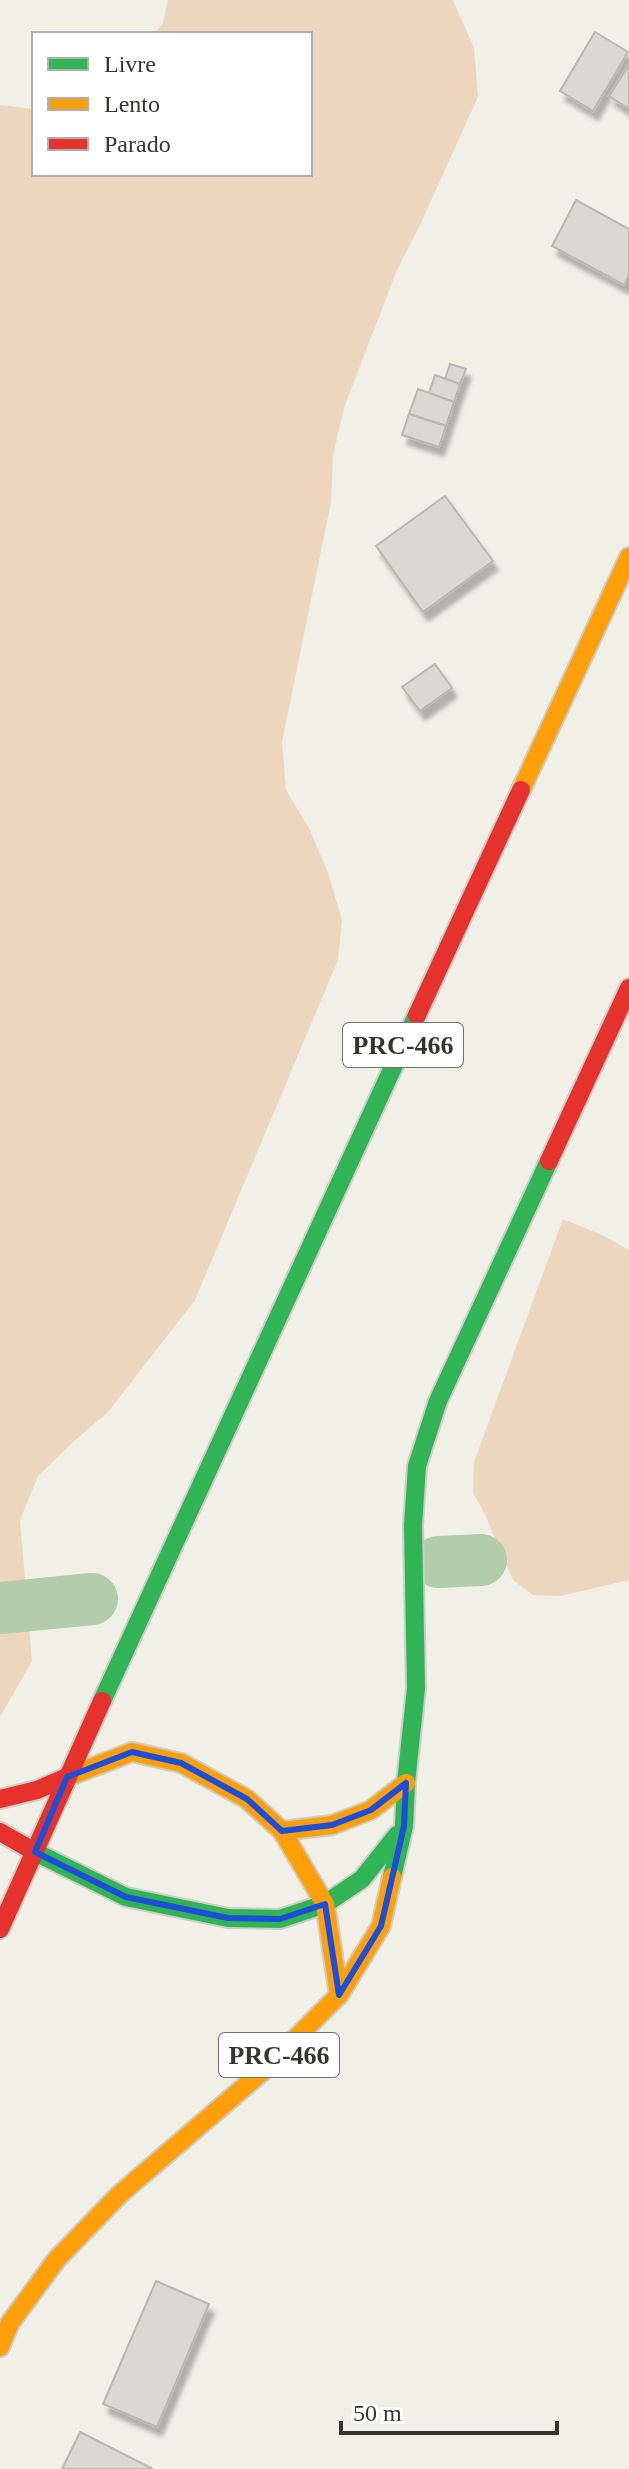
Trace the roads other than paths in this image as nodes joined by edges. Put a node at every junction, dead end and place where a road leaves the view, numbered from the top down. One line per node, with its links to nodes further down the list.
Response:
1 (629, 557): 3 (main road, PRC-466)
2 (629, 988): 4 (main road, PRC-466)
3 (67, 1777): 5 (main road); 7 (main road); 9 (main road, PRC-466)
4 (406, 1783): 6 (main road, PRC-466); 7 (main road)
5 (0, 1799)
6 (404, 1826): 10 (main road); 12 (main road, PRC-466)
7 (282, 1831): 10 (main road)
8 (0, 1832): 9 (main road)
9 (35, 1852): 10 (main road); 11 (main road, PRC-466)
10 (325, 1904): 12 (main road)
11 (0, 1929)
12 (339, 1995): 13 (main road, PRC-466)
13 (0, 2347)

